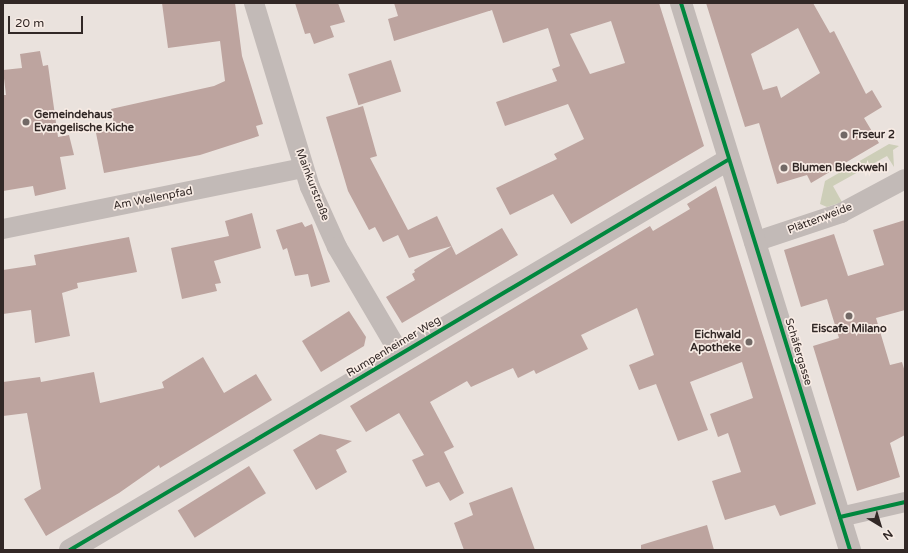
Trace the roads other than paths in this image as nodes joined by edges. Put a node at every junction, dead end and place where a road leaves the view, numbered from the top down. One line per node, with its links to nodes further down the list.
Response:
1 (254, 3): 4 (street, Mainkurstraße)
2 (681, 3): 3 (street, Schäfergasse)
3 (728, 160): 7 (street, Schäfergasse); 8 (street, Rumpenheimer Weg)
4 (303, 168): 6 (street, Am Wellenpfad); 8 (street, Mainkurstraße)
5 (905, 179): 7 (street, Plättenweide)
6 (3, 229)
7 (754, 242): 10 (street, Schäfergasse)
8 (400, 354): 11 (street, Rumpenheimer Weg)
9 (905, 502): 10 (street)
10 (840, 518): 12 (street, Schäfergasse)
11 (70, 550)
12 (850, 550)

